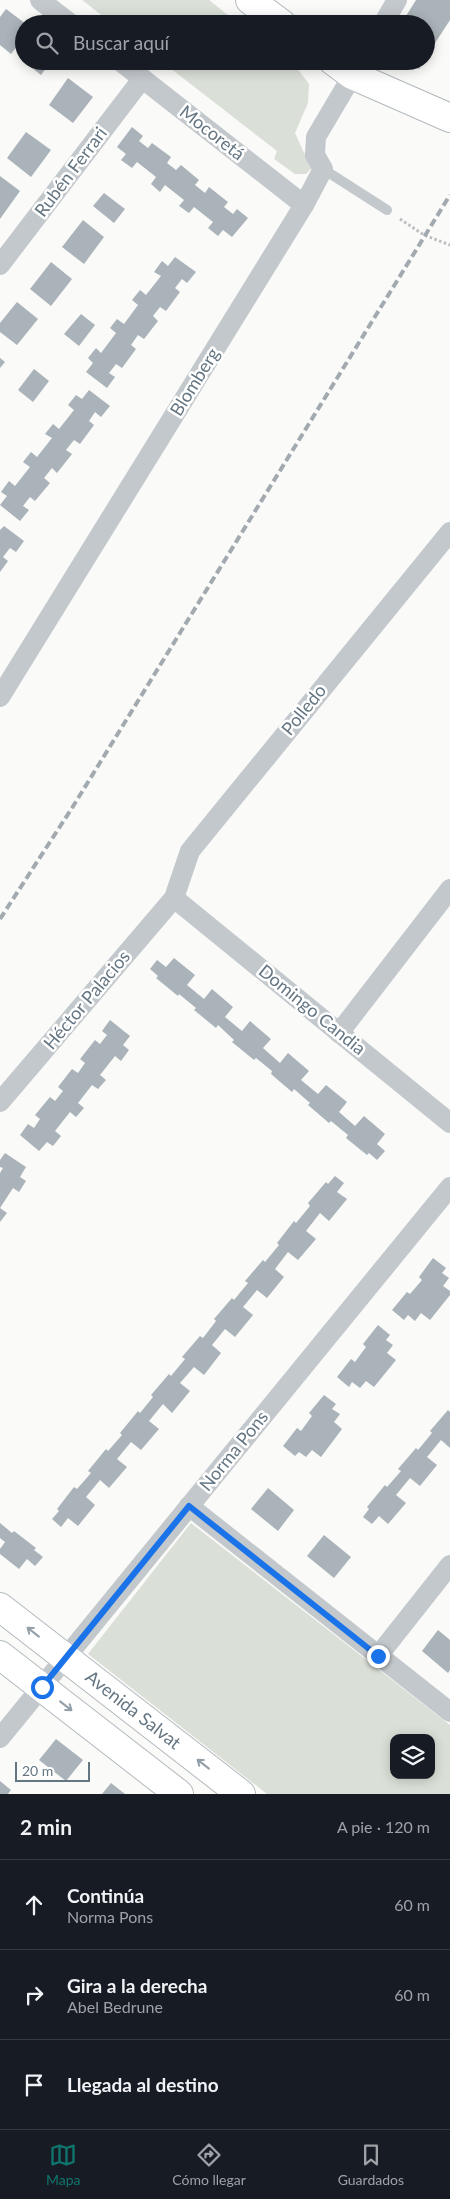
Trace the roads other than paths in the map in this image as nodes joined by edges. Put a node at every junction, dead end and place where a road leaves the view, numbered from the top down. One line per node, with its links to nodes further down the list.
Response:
1 (40, 0): 4 (street)
2 (250, 0): 5 (street)
3 (397, 0): 6 (street)
4 (59, 15)
5 (270, 15)
6 (388, 15)
7 (131, 70): 10 (street, Mocoretá)
8 (347, 70): 12 (street)
9 (357, 70): 11 (street)
10 (142, 79): 13 (street, Mocoretá); 15 (street, Rubén Ferrari)
11 (450, 118)
12 (323, 169): 13 (street, Blomberg); 14 (lane)
13 (304, 205): 17 (street, Blomberg)
14 (387, 210)
15 (0, 265)
16 (450, 532): 19 (street, Polledo)
17 (0, 696)
18 (450, 889): 20 (street)
19 (174, 898): 20 (street, Domingo Candia); 21 (street, Héctor Palacios)
20 (340, 1033): 22 (street, Domingo Candia)
21 (0, 1102)
22 (450, 1123)
23 (450, 1187): 24 (street, Norma Pons)
24 (189, 1506): 28 (street); 29 (street, Norma Pons)
25 (450, 1565): 28 (street)
26 (0, 1607): 29 (street, Avenida Salvat, one-way to 26)
27 (0, 1655): 30 (street)
28 (378, 1656): 31 (street)
29 (66, 1658): 30 (street, Norma Pons); 34 (street, Avenida Salvat, one-way to 29)
30 (42, 1687): 32 (street, Norma Pons); 33 (street, one-way to 33)
31 (450, 1712)
32 (0, 1738)
33 (179, 1794)
34 (241, 1794)

